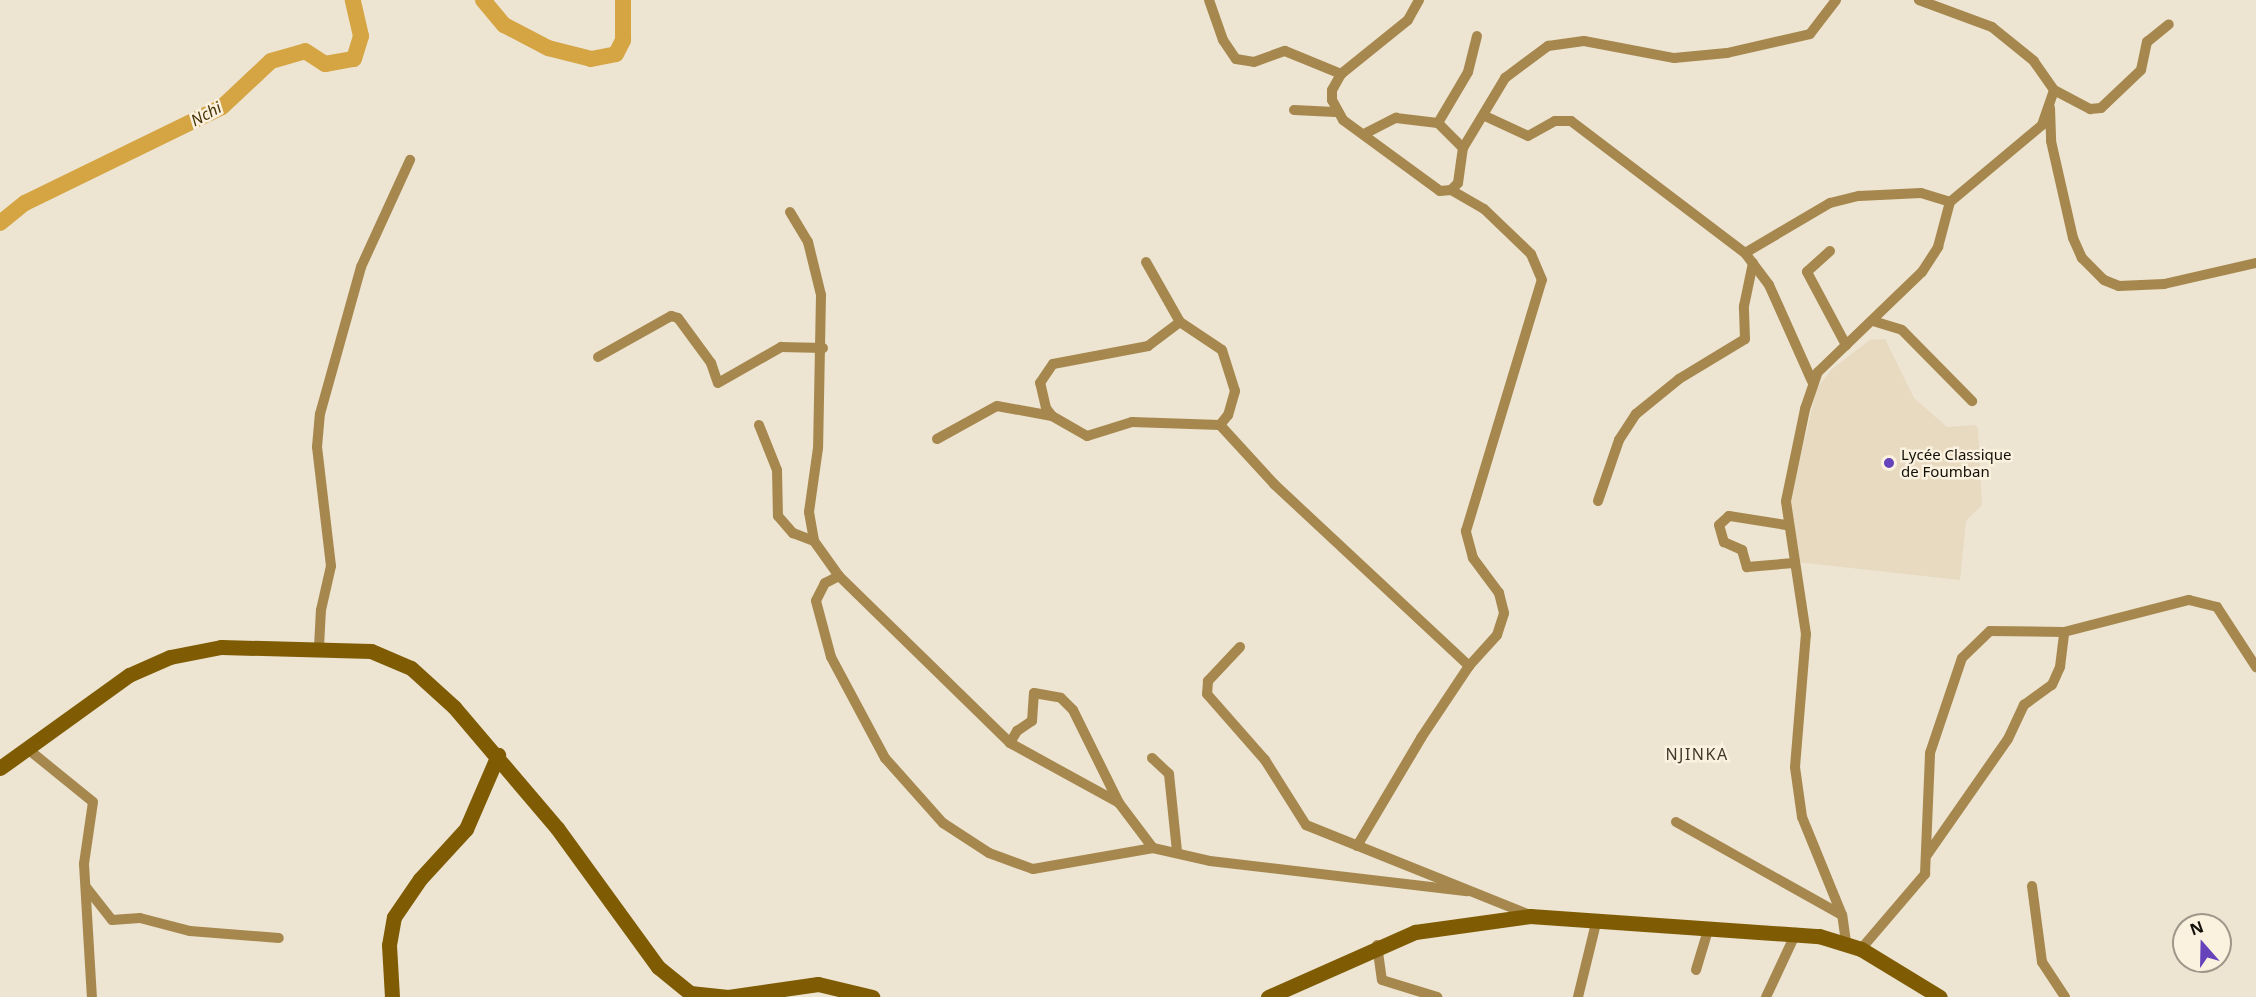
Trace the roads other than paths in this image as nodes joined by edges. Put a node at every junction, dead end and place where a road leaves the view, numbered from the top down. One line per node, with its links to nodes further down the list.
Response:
1 (1209, 0): 7 (street)
2 (1419, 0): 7 (street)
3 (1836, 0): 12 (street)
4 (1919, 0): 8 (street)
5 (2169, 24): 8 (street)
6 (1477, 36): 13 (street)
7 (1341, 74): 11 (street)
8 (2054, 90): 9 (street)
9 (2050, 108): 18 (street); 24 (street)
10 (1294, 110): 11 (street)
11 (1335, 112): 14 (street)
12 (1485, 116): 15 (street); 21 (street)
13 (1438, 123): 14 (street); 15 (street)
14 (1366, 133): 17 (street)
15 (1463, 148): 17 (street)
16 (410, 160): 42 (street)
17 (1451, 190): 44 (street)
18 (1950, 202): 21 (street); 25 (street)
19 (790, 212): 28 (street)
20 (1830, 251): 27 (street)
21 (1745, 254): 23 (street)
22 (1146, 262): 26 (street)
23 (1754, 263): 30 (street); 36 (street)
24 (2256, 263)
25 (1873, 321): 27 (street); 31 (street)
26 (1180, 322): 32 (street); 34 (street)
27 (1846, 345): 30 (street)
28 (823, 348): 29 (street); 38 (street)
29 (598, 357)
30 (1812, 381): 37 (street)
31 (1972, 401)
32 (1052, 416): 34 (street); 35 (street)
33 (759, 425): 38 (street)
34 (1220, 425): 44 (street)
35 (937, 440)
36 (1598, 501)
37 (1786, 525): 39 (street); 39 (street)
38 (814, 541): 40 (street)
39 (1794, 563): 60 (street)
40 (838, 576): 46 (street); 54 (street)
41 (2064, 632): 45 (street); 56 (street); 56 (street)
42 (319, 647): 47 (main road); 48 (main road)
43 (1240, 647): 53 (street)
44 (1469, 666): 53 (street)
45 (2256, 667)
46 (1010, 743): 51 (street); 51 (street)
47 (29, 750): 50 (main road); 58 (street)
48 (498, 755): 70 (main road); 72 (main road)
49 (1152, 758): 55 (street)
50 (0, 768)
51 (1119, 803): 54 (street)
52 (1676, 822): 60 (street)
53 (1357, 846): 59 (street)
54 (1153, 848): 55 (street)
55 (1177, 852): 59 (street)
56 (1927, 855): 68 (street)
57 (2031, 886): 79 (street)
58 (86, 887): 65 (street); 71 (street)
59 (1467, 891): 61 (street)
60 (1842, 915): 66 (street)
61 (1530, 916): 62 (main road); 67 (main road)
62 (1597, 919): 63 (main road); 76 (street)
63 (1709, 927): 64 (main road); 69 (street)
64 (1796, 933): 66 (main road); 77 (street)
65 (279, 938)
66 (1846, 942): 68 (main road)
67 (1377, 945): 74 (main road); 75 (street)
68 (1861, 949): 78 (main road)
69 (1696, 970)
70 (690, 995): 73 (main road)
71 (92, 997)
72 (392, 997)
73 (872, 997)
74 (1268, 997)
75 (1437, 997)
76 (1578, 997)
77 (1766, 997)
78 (1940, 997)
79 (2065, 997)

